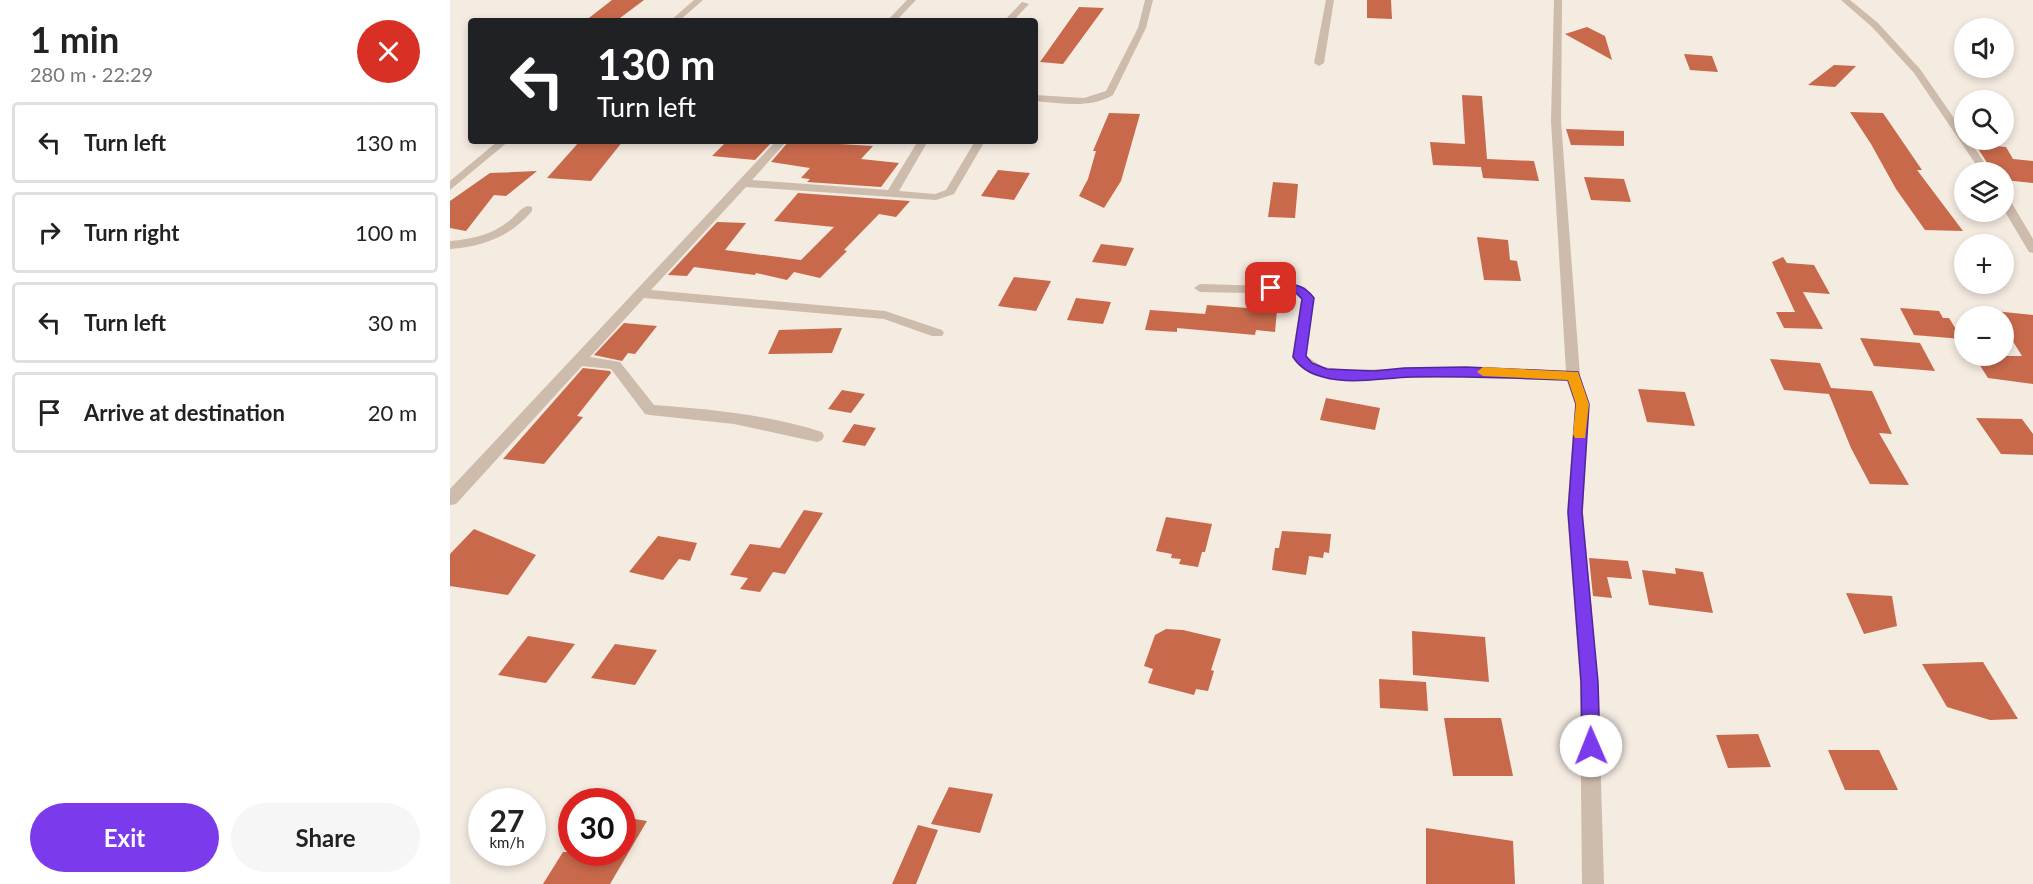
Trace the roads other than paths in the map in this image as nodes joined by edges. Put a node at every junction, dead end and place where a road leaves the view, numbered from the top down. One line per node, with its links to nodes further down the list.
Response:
1 (699, 0): 8 (street)
2 (912, 0): 9 (street)
3 (1149, 0): 12 (street)
4 (1330, 0): 11 (street)
5 (1558, 0): 29 (street)
6 (1845, 0): 17 (street)
7 (1024, 4): 10 (street)
8 (678, 18)
9 (894, 18)
10 (1011, 18)
11 (1318, 63)
12 (1038, 98)
13 (500, 144): 19 (street)
14 (779, 144): 18 (street)
15 (921, 144): 20 (street)
16 (978, 144): 20 (street)
17 (1979, 162)
18 (744, 183): 20 (street); 26 (street)
19 (451, 185)
20 (891, 194)
21 (528, 209): 23 (street)
22 (2014, 217): 24 (street)
23 (450, 244)
24 (2033, 249)
25 (1200, 288): 29 (street)
26 (641, 293): 27 (street); 28 (street)
27 (937, 333)
28 (580, 361): 30 (street); 32 (street)
29 (1573, 376): 34 (street)
30 (817, 436)
31 (450, 478): 32 (street)
32 (470, 480): 33 (street)
33 (450, 499)
34 (1593, 884)

